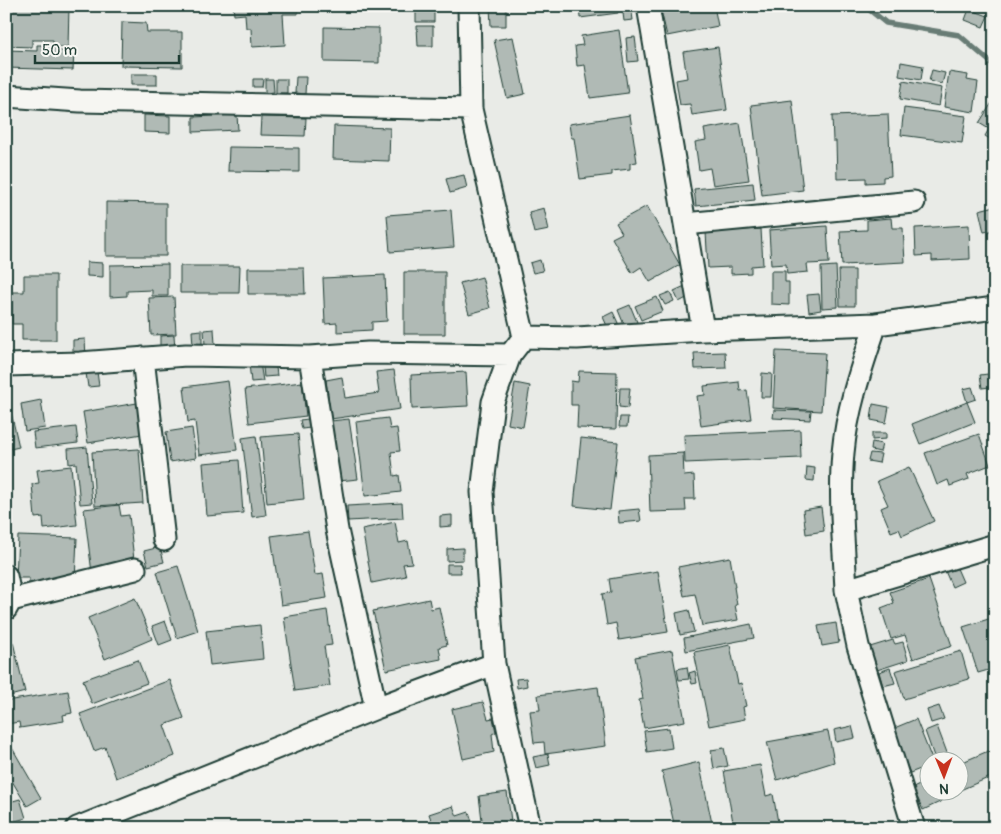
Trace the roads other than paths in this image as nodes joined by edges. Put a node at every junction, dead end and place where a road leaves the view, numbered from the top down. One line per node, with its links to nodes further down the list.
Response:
1 (469, 6): 4 (street)
2 (648, 6): 6 (street)
3 (6, 96): 4 (street)
4 (471, 109): 10 (street)
5 (914, 202): 6 (street)
6 (685, 224): 9 (street)
7 (995, 308): 8 (street)
8 (876, 324): 9 (street); 19 (street)
9 (703, 330): 10 (street)
10 (524, 337): 11 (street)
11 (510, 355): 12 (street); 21 (street)
12 (310, 357): 13 (street); 22 (street)
13 (143, 358): 14 (street); 15 (street)
14 (6, 365)
15 (164, 540)
16 (995, 546): 19 (street)
17 (135, 569): 20 (street)
18 (6, 576): 20 (street)
19 (846, 590): 25 (street)
20 (9, 604)
21 (494, 664): 22 (street); 24 (street)
22 (376, 708): 23 (street)
23 (77, 828)
24 (530, 828)
25 (914, 828)

